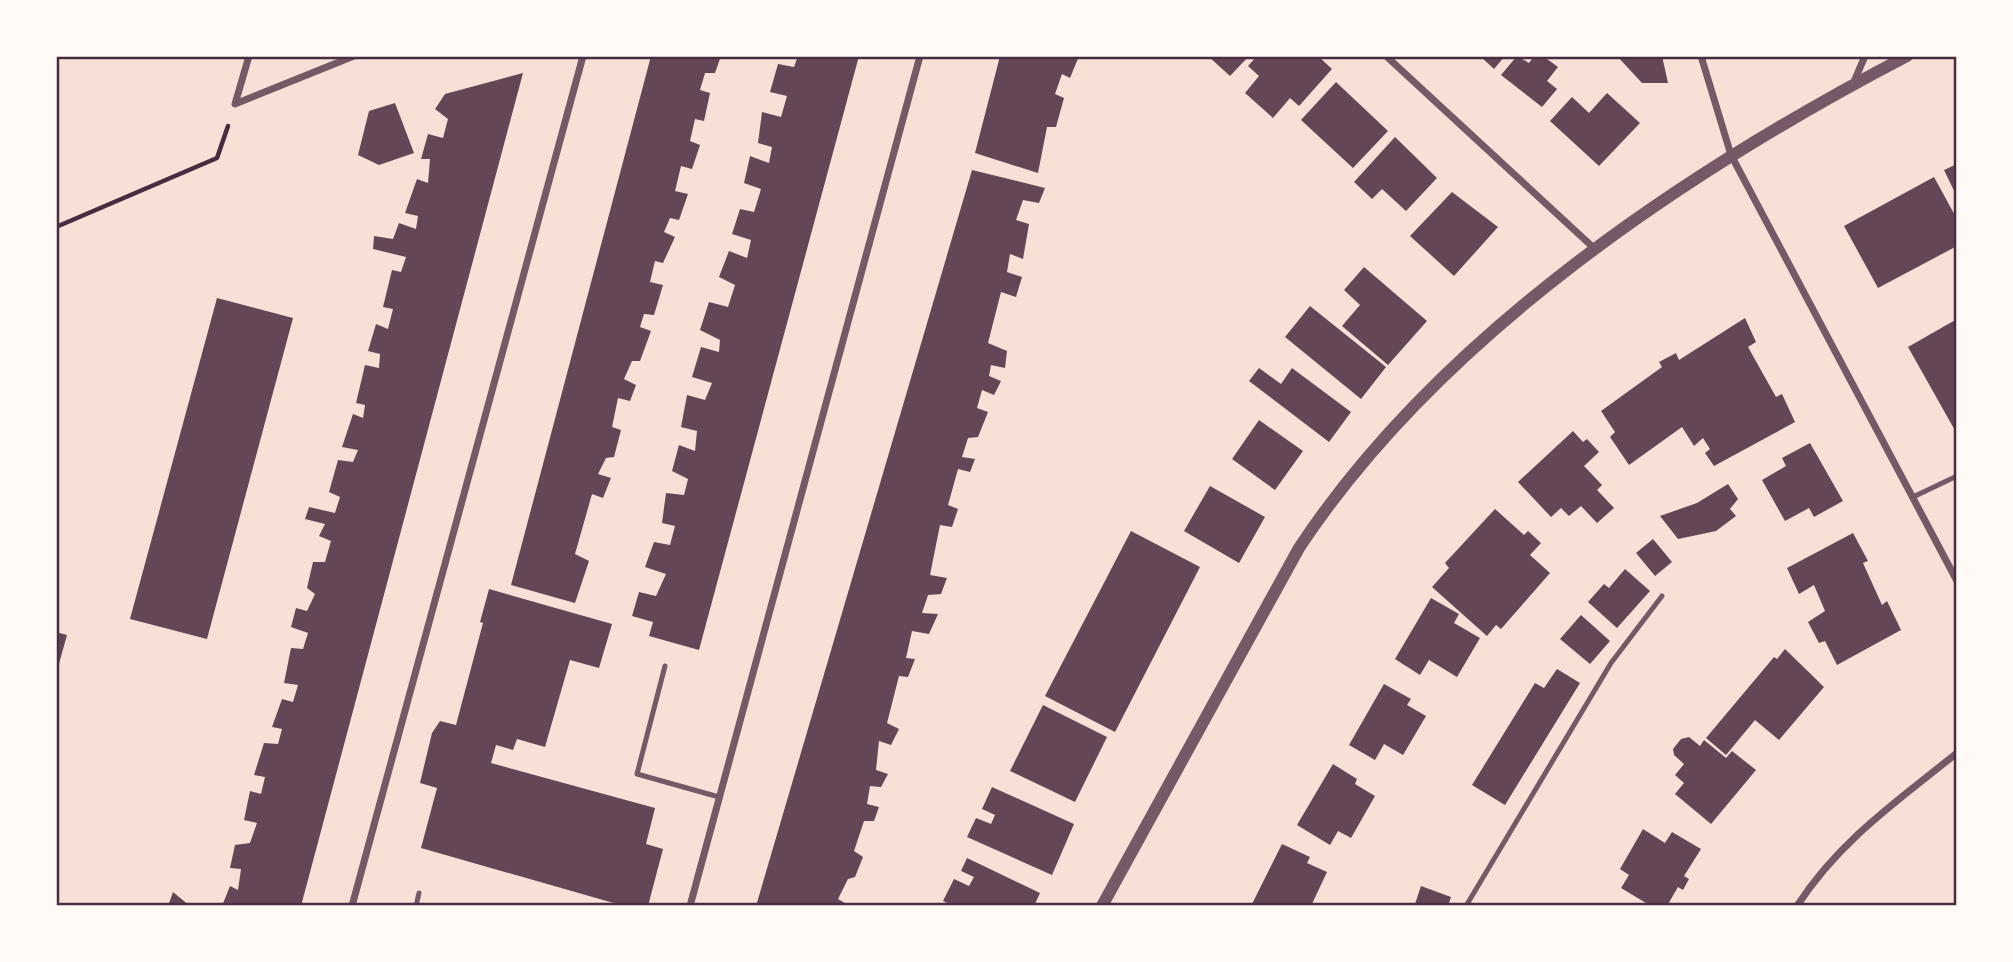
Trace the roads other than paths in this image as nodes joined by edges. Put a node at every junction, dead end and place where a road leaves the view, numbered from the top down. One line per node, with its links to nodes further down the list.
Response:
1 (248, 56): 2 (street)
2 (354, 56)
3 (583, 56): 20 (street)
4 (920, 56): 18 (street)
5 (1386, 56): 11 (street)
6 (1701, 56): 10 (street)
7 (1866, 56): 9 (street)
8 (1907, 56): 9 (street)
9 (1853, 84): 10 (street)
10 (1731, 155): 11 (street); 13 (street)
11 (1596, 250): 23 (street)
12 (1957, 476): 13 (lane)
13 (1913, 497): 14 (street)
14 (1957, 581)
15 (1662, 596): 24 (lane)
16 (665, 666): 18 (lane)
17 (1957, 753): 25 (street)
18 (719, 797): 22 (street)
19 (419, 893): 21 (lane)
20 (352, 906)
21 (416, 906)
22 (690, 906)
23 (1102, 906)
24 (1466, 906)
25 (1797, 906)

